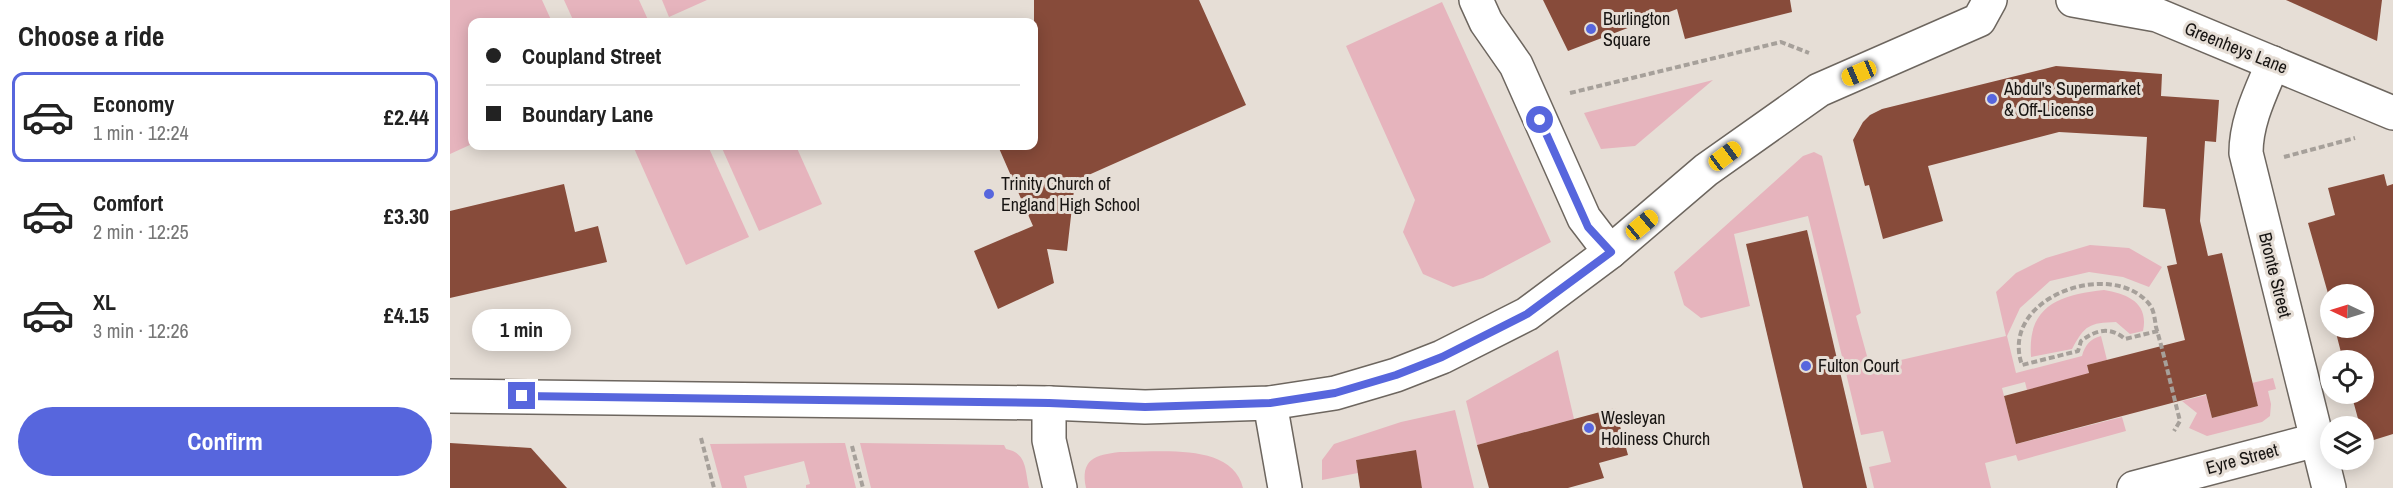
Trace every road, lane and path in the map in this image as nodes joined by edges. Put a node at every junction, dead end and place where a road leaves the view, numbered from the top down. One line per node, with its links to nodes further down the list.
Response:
1 (1476, 0): 10 (street)
2 (1990, 0): 10 (street)
3 (2073, 0): 5 (street, Greenheys Lane)
4 (1810, 53): 6 (path)
5 (2273, 63): 7 (street, Greenheys Lane); 17 (street, Bronte Street)
6 (1562, 95)
7 (2393, 113)
8 (2358, 137): 9 (path)
9 (2276, 159)
10 (1611, 252): 14 (street)
11 (2158, 332): 11 (path); 15 (path)
12 (450, 396): 13 (street)
13 (1049, 403): 14 (street); 21 (street)
14 (1270, 403): 22 (street)
15 (2174, 431)
16 (701, 438): 19 (path)
17 (2316, 440): 23 (street, Eyre Street); 24 (street, Bronte Street)
18 (852, 446): 20 (path)
19 (714, 488)
20 (863, 488)
21 (1059, 488)
22 (1284, 488)
23 (2134, 488)
24 (2329, 488)

